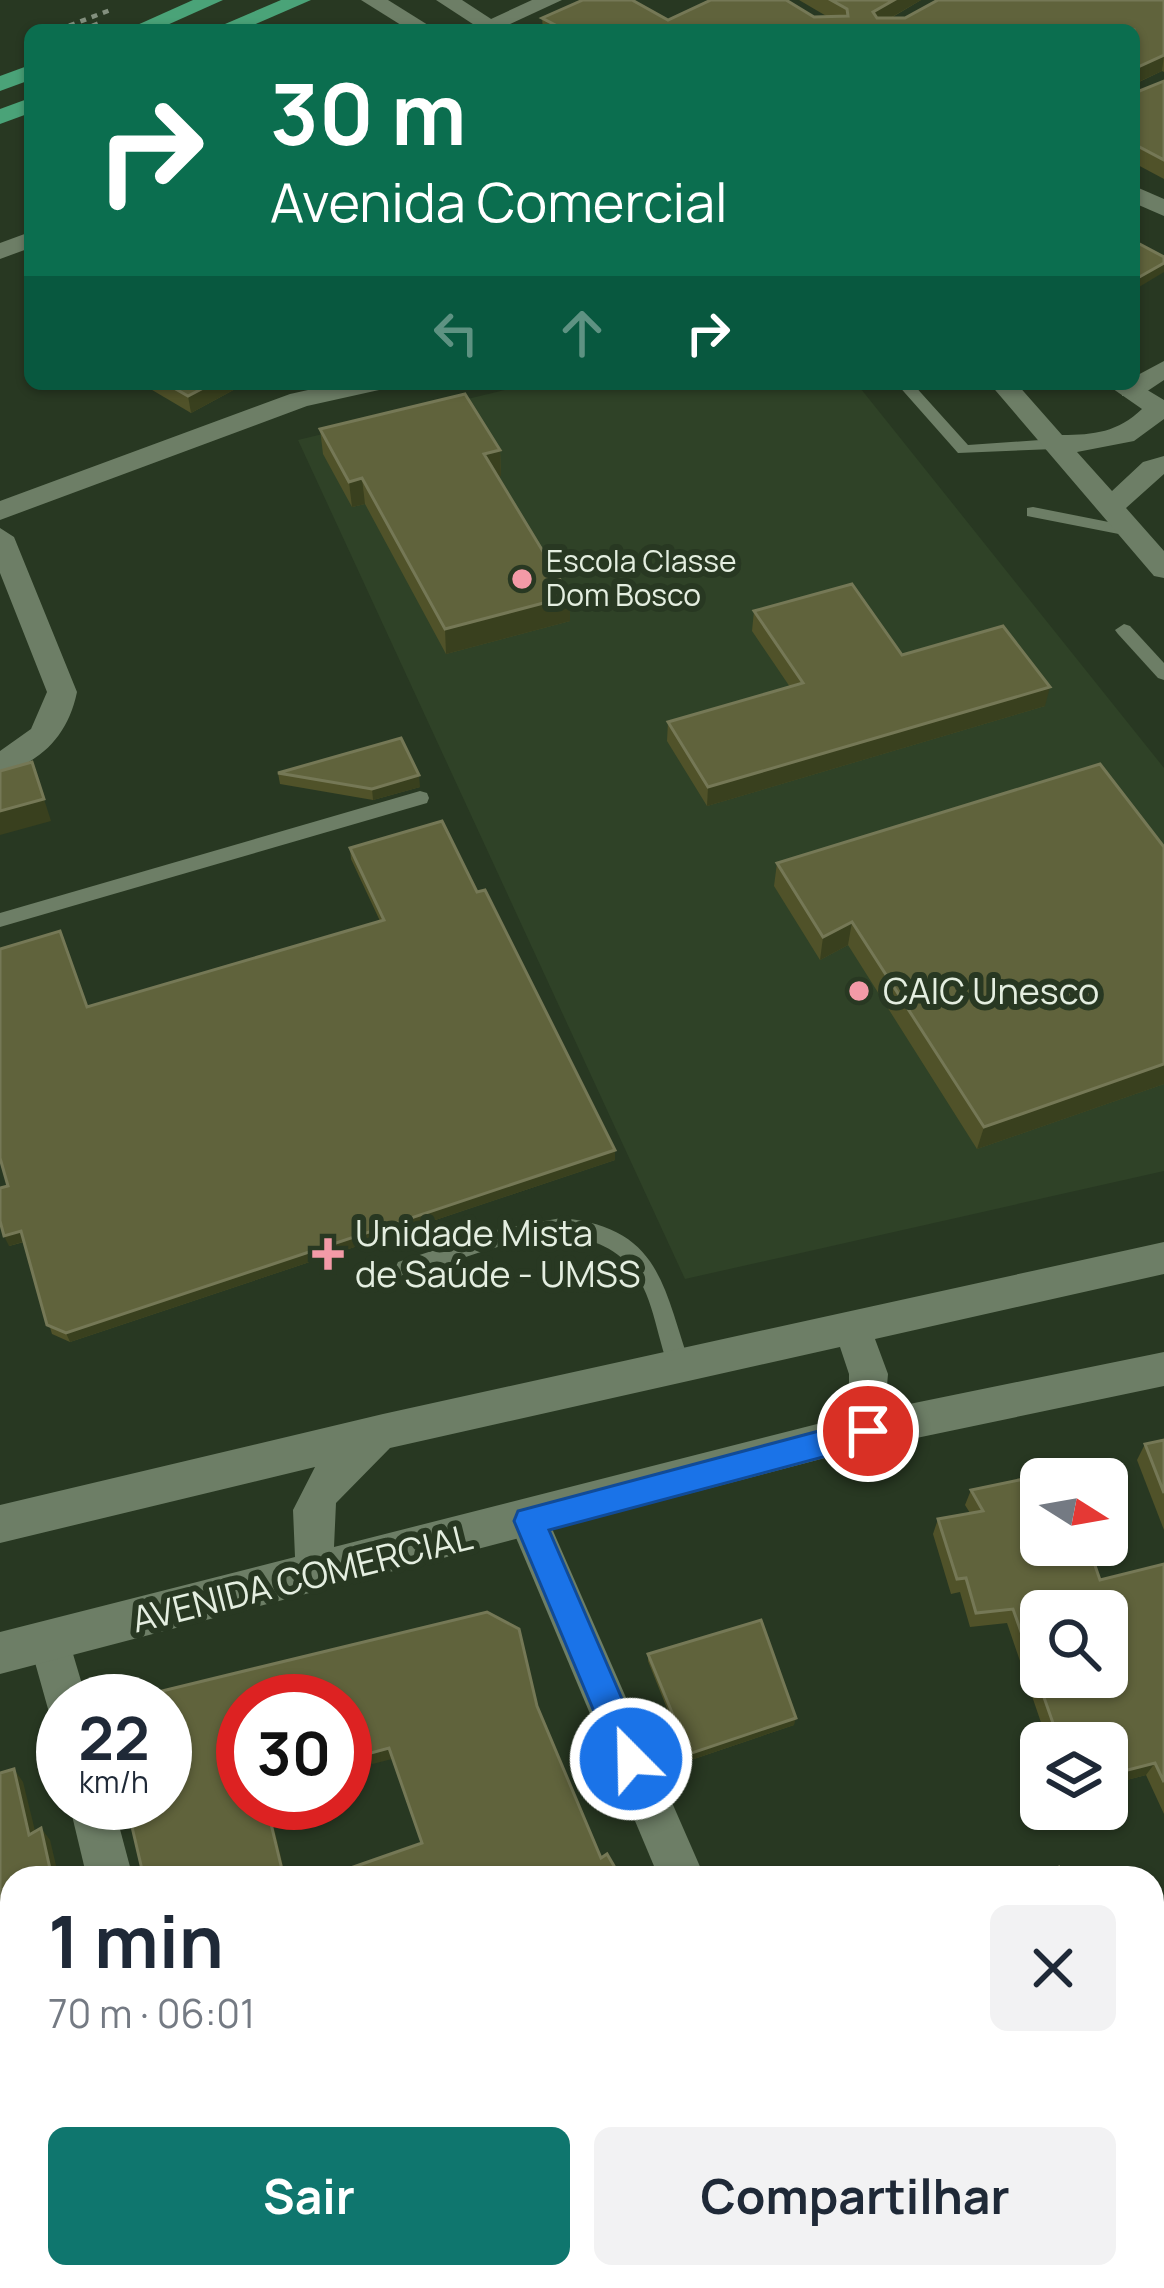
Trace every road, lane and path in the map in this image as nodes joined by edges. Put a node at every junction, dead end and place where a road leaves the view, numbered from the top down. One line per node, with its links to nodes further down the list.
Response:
1 (212, 0): 8 (main road)
2 (300, 0): 9 (main road)
3 (371, 0): 10 (street)
4 (447, 0): 11 (street)
5 (550, 0): 12 (street)
6 (116, 8): 7 (path)
7 (74, 24)
8 (151, 24)
9 (238, 24)
10 (413, 24)
11 (486, 24)
12 (501, 24)
13 (343, 390): 21 (street)
14 (909, 390): 18 (lane)
15 (1009, 390): 18 (street)
16 (1130, 390): 17 (street)
17 (1161, 409): 18 (street)
18 (1054, 443): 20 (street)
19 (1164, 464): 20 (street)
20 (1110, 508): 23 (street)
21 (0, 511)
22 (1033, 512): 23 (lane)
23 (1129, 531): 25 (street)
24 (0, 537): 28 (street)
25 (1164, 569)
26 (1124, 630): 27 (lane)
27 (1164, 674)
28 (0, 763)
29 (419, 798): 30 (lane)
30 (0, 920)
31 (1164, 1258): 33 (street)
32 (406, 1269): 34 (lane)
33 (851, 1330): 34 (street); 37 (street)
34 (680, 1368): 36 (street)
35 (1164, 1369): 37 (street, AVENIDA COMERCIAL)
36 (382, 1432): 39 (street); 40 (street)
37 (839, 1436): 38 (street, AVENIDA COMERCIAL)
38 (529, 1521): 40 (street, AVENIDA COMERCIAL); 46 (street)
39 (0, 1524)
40 (319, 1573): 41 (street, AVENIDA COMERCIAL)
41 (50, 1641): 42 (street, AVENIDA COMERCIAL); 43 (street)
42 (0, 1653)
43 (58, 1674)
44 (98, 1830): 45 (street)
45 (107, 1866)
46 (677, 1866)

